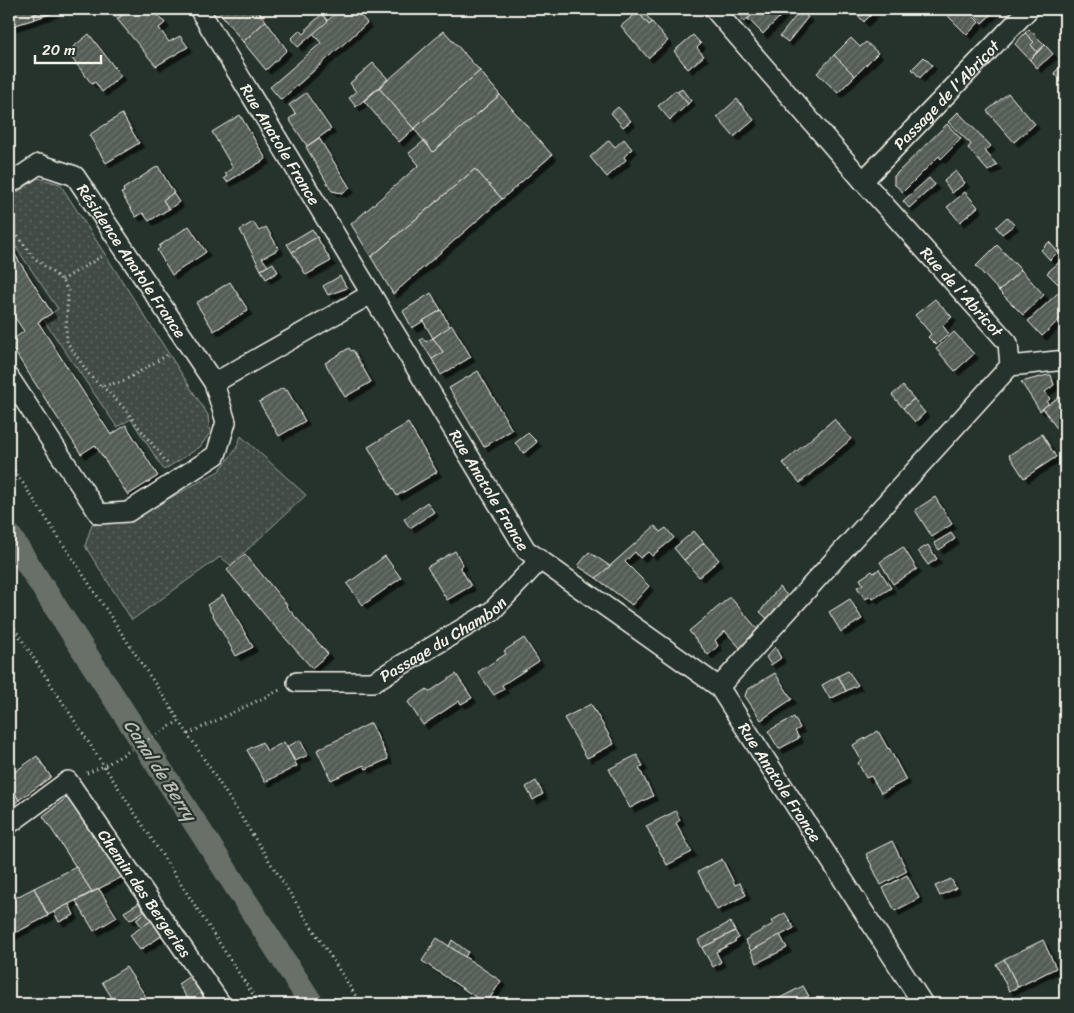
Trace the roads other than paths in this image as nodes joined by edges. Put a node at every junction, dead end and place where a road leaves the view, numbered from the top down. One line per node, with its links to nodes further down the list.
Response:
1 (199, 9): 6 (street, Rue Anatole France)
2 (714, 9): 4 (street, Rue de l'Abricot)
3 (1030, 9): 4 (street, Passage de l'Abricot)
4 (863, 181): 8 (street, Rue de l'Abricot)
5 (9, 184): 10 (street, Résidence Anatole France)
6 (371, 294): 10 (street); 11 (street, Rue Anatole France)
7 (1065, 360): 8 (street)
8 (1010, 366): 13 (street)
9 (9, 377): 10 (street, Résidence Anatole France)
10 (214, 383)
11 (540, 560): 12 (street, Passage du Chambon); 13 (street, Rue Anatole France)
12 (297, 682)
13 (719, 687): 16 (street, Rue Anatole France)
14 (9, 824): 15 (street, Chemin des Bergeries)
15 (221, 1004)
16 (923, 1004)

